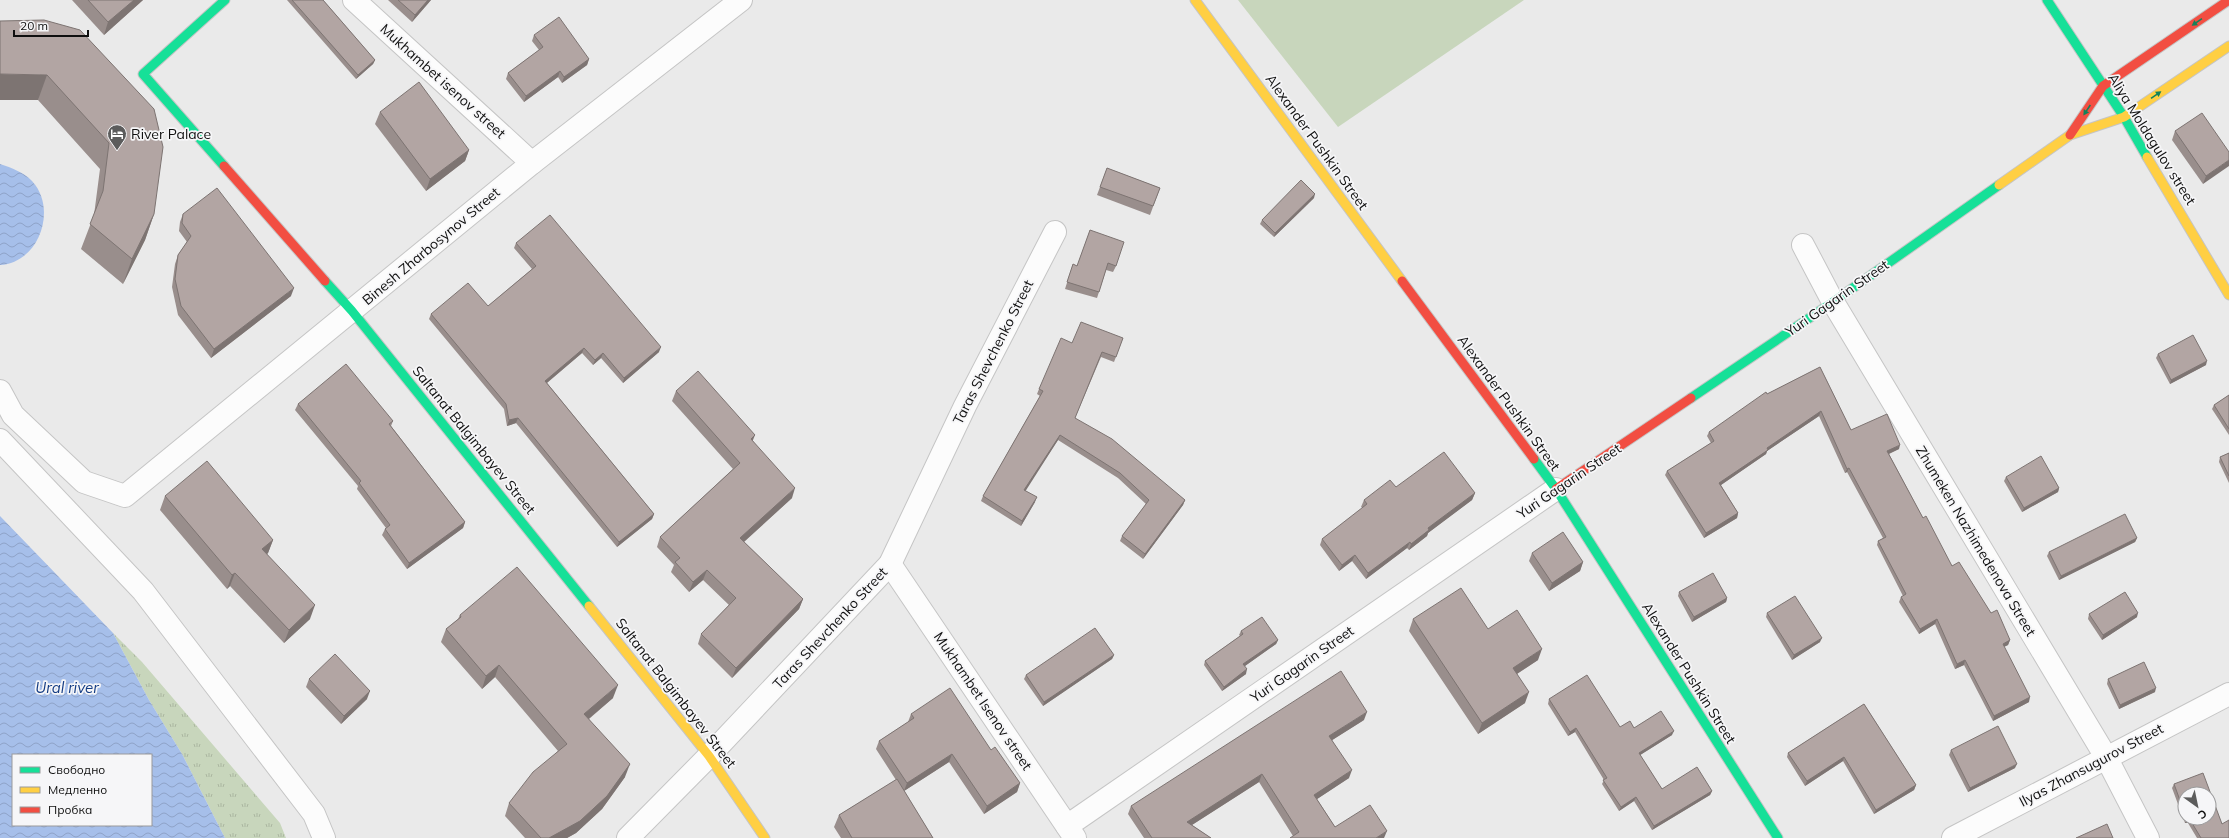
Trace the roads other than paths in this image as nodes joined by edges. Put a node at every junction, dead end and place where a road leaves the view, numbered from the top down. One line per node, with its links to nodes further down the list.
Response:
1 (225, 0): 16 (street, Saltanat Balgimbayev Street)
2 (354, 0): 11 (street, Mukhambet isenov street)
3 (741, 0): 11 (street, Binesh Zharbosynov Street)
4 (1195, 0): 19 (street, Alexander Pushkin Street)
5 (2047, 0): 8 (street, Aliya Moldagulov street)
6 (2229, 0): 8 (street, Yuri Gagarin Street, one-way to 8)
7 (2229, 46): 9 (street, Yuri Gagarin Street, one-way to 7)
8 (2103, 86): 9 (street, Aliya Moldagulov street); 10 (street, Yuri Gagarin Street, one-way to 10)
9 (2124, 117): 10 (street, Yuri Gagarin Street); 14 (street, Aliya Moldagulov street)
10 (2070, 135): 15 (street, Yuri Gagarin Street)
11 (532, 163): 16 (street, Binesh Zharbosynov Street)
12 (1055, 232): 20 (street, Taras Shevchenko Street)
13 (1803, 245): 15 (street, Zhumeken Nazhimedenova Street)
14 (2229, 295)
15 (1833, 302): 19 (street, Yuri Gagarin Street); 23 (street, Zhumeken Nazhimedenova Street)
16 (352, 311): 17 (street, Binesh Zharbosynov Street); 22 (street, Saltanat Balgimbayev Street)
17 (0, 391)
18 (0, 440): 25 (street)
19 (1556, 489): 24 (street, Yuri Gagarin Street); 28 (street, Alexander Pushkin Street)
20 (890, 564): 22 (street, Taras Shevchenko Street); 24 (street, Mukhambet Isenov street)
21 (2229, 694): 23 (street, Ilyas Zhansugurov Street)
22 (710, 756): 26 (street, Taras Shevchenko Street); 27 (street, Saltanat Balgimbayev Street)
23 (2106, 757): 29 (street, Ilyas Zhansugurov Street); 30 (street, Zhumeken Nazhimedenova Street)
24 (1071, 832)
25 (324, 838)
26 (628, 838)
27 (765, 838)
28 (1778, 838)
29 (1953, 838)
30 (2148, 838)

